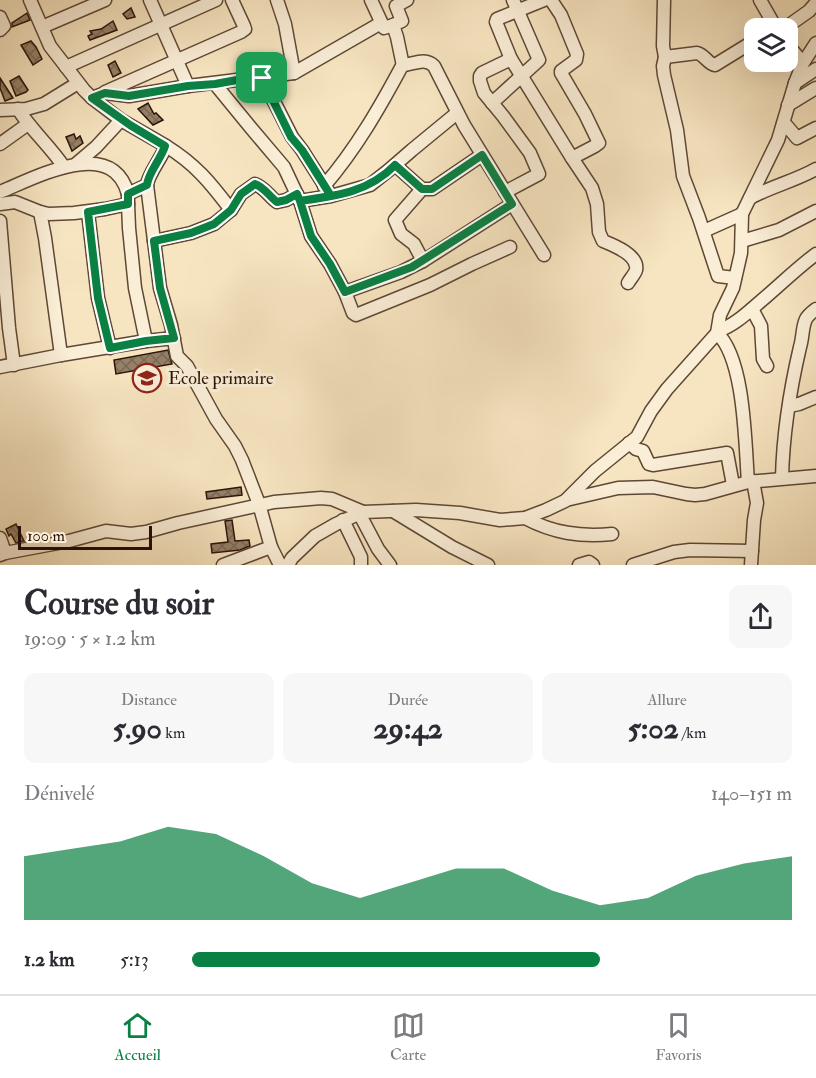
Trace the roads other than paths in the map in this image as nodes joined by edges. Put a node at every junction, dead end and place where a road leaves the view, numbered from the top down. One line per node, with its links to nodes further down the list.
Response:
1 (30, 0): 20 (street)
2 (105, 0): 20 (street)
3 (150, 0): 19 (street)
4 (216, 0): 19 (street)
5 (232, 0): 27 (street)
6 (277, 0): 32 (street)
7 (371, 0): 18 (street)
8 (407, 0): 18 (street)
9 (544, 0): 14 (street)
10 (551, 0): 54 (street)
11 (665, 0): 24 (street)
12 (760, 0): 16 (street)
13 (816, 3): 17 (street)
14 (515, 5): 26 (street); 33 (street)
15 (0, 17): 21 (street)
16 (770, 18)
17 (798, 19)
18 (387, 24): 29 (street); 32 (street)
19 (161, 25): 27 (street); 30 (street)
20 (42, 27): 30 (street)
21 (0, 30)
22 (816, 43): 28 (street)
23 (744, 47): 24 (street)
24 (665, 57): 74 (street)
25 (798, 57): 28 (street)
26 (512, 59): 33 (street); 42 (street)
27 (176, 60): 38 (street); 40 (street)
28 (803, 63): 36 (street)
29 (403, 64): 46 (street); 60 (street)
30 (66, 67): 35 (street)
31 (816, 69): 36 (street)
32 (294, 73): 34 (street)
33 (522, 75): 42 (street); 54 (street)
34 (262, 78): 37 (street); 60 (street)
35 (78, 83): 41 (street); 45 (street)
36 (795, 83): 43 (street)
37 (215, 84): 38 (street); 63 (street)
38 (188, 86): 40 (street)
39 (816, 88): 43 (street)
40 (105, 93): 41 (street)
41 (92, 98): 47 (street)
42 (492, 103): 62 (street)
43 (788, 105): 49 (street)
44 (0, 110): 45 (street)
45 (18, 110): 48 (street)
46 (457, 113): 53 (street); 55 (street)
47 (121, 120): 52 (street); 56 (street)
48 (28, 124): 51 (street); 56 (street)
49 (783, 124): 50 (street); 64 (street)
50 (816, 128)
51 (0, 144)
52 (165, 146): 58 (street); 68 (street)
53 (482, 155): 59 (street); 62 (street)
54 (572, 158): 82 (street)
55 (395, 165): 59 (street); 60 (street)
56 (69, 166): 61 (street); 65 (street)
57 (816, 169): 64 (street)
58 (147, 185): 65 (street); 75 (street)
59 (422, 189): 80 (street)
60 (328, 191): 63 (street)
61 (0, 192)
62 (505, 192): 67 (street)
63 (298, 197): 68 (street); 83 (street)
64 (750, 198): 72 (street)
65 (128, 199): 71 (street); 88 (street)
66 (0, 204): 70 (street)
67 (512, 204): 79 (street); 80 (street)
68 (231, 210): 75 (street)
69 (816, 211): 76 (street)
70 (40, 212): 71 (street); 90 (street)
71 (88, 212): 89 (street)
72 (742, 214): 74 (street); 76 (street)
73 (0, 221): 91 (street)
74 (704, 231): 81 (street)
75 (154, 241): 87 (street)
76 (742, 241): 81 (street)
77 (510, 247): 83 (street)
78 (816, 254): 84 (street)
79 (544, 255)
80 (423, 261): 83 (street)
81 (735, 278): 86 (street)
82 (628, 283)
83 (345, 292)
84 (752, 309): 86 (street); 92 (street)
85 (816, 309): 95 (street)
86 (718, 332): 96 (street); 99 (street)
87 (174, 338): 88 (street); 102 (street)
88 (146, 341): 89 (street)
89 (110, 348): 90 (street)
90 (61, 355): 91 (street)
91 (14, 364): 93 (street)
92 (767, 366)
93 (0, 367)
94 (816, 398): 95 (street)
95 (789, 406): 98 (street)
96 (629, 443): 100 (street); 101 (street)
97 (816, 476): 98 (street)
98 (782, 478): 99 (street)
99 (750, 482): 100 (street); 111 (street)
100 (734, 485): 101 (street)
101 (565, 501): 105 (street)
102 (259, 504): 104 (street); 109 (street); 112 (street)
103 (392, 510): 104 (street); 105 (street); 118 (street)
104 (361, 513): 106 (street); 110 (street)
105 (525, 518): 107 (street)
106 (343, 520): 113 (street); 116 (street)
107 (612, 534)
108 (0, 538): 112 (street)
109 (272, 547): 114 (street); 115 (street)
110 (378, 549): 113 (street); 117 (street)
111 (752, 551): 121 (street); 122 (street)
112 (2, 554)
113 (361, 561)
114 (223, 565)
115 (280, 565)
116 (288, 565)
117 (390, 565)
118 (488, 565)
119 (579, 565): 120 (street)
120 (593, 565)
121 (633, 565)
122 (751, 565)

